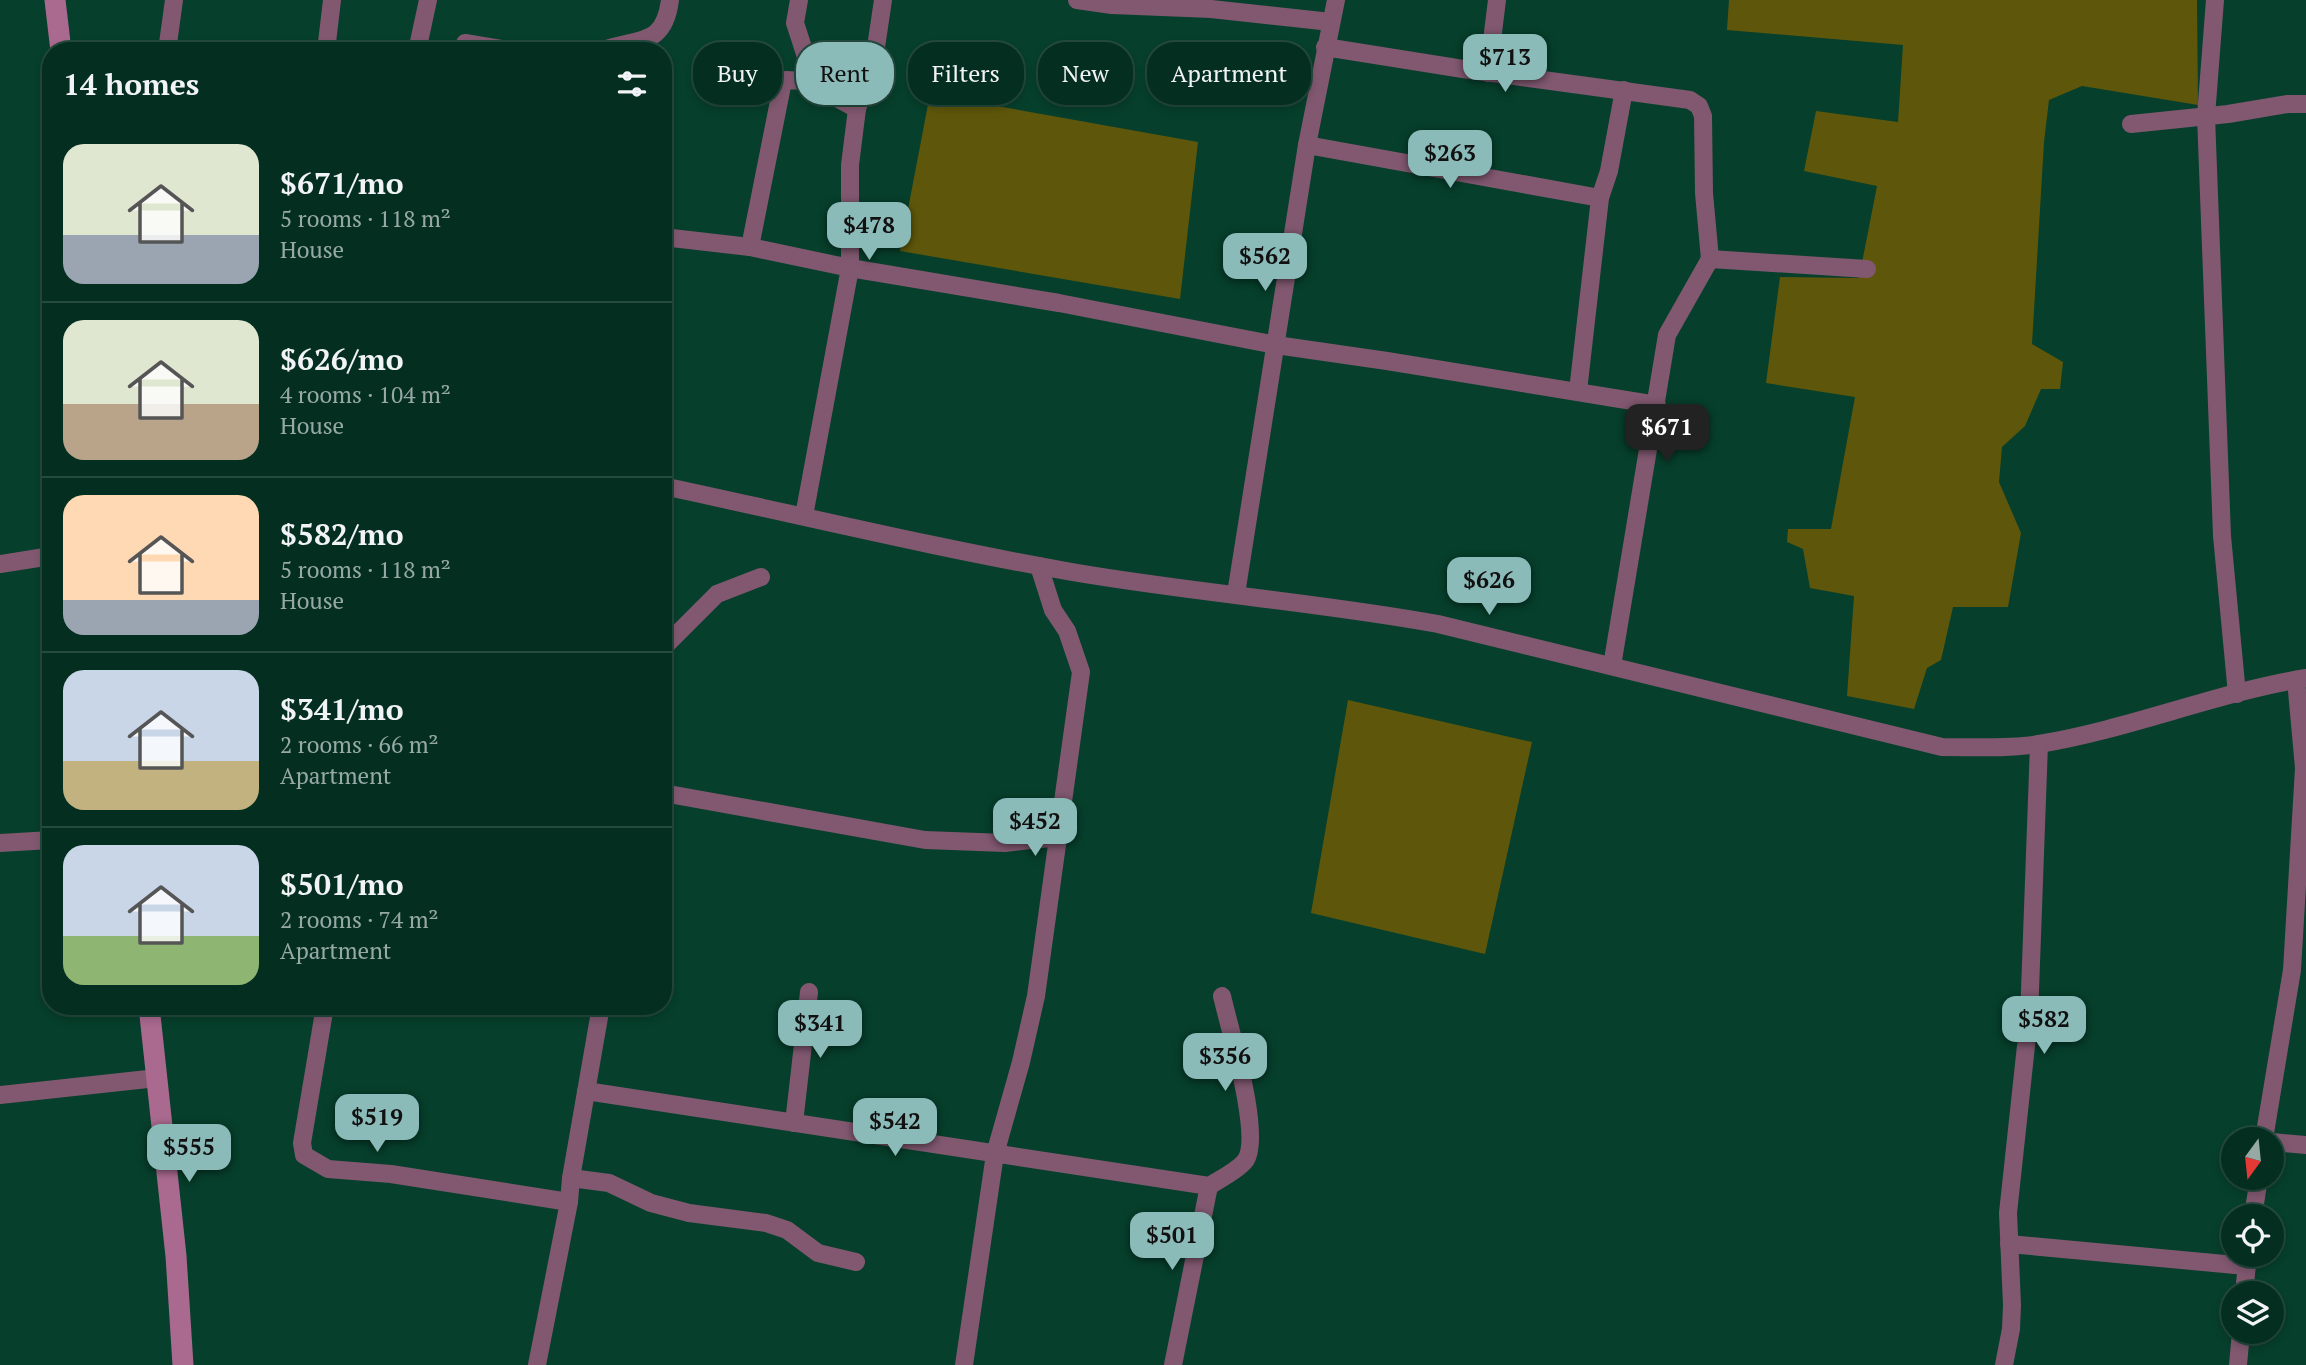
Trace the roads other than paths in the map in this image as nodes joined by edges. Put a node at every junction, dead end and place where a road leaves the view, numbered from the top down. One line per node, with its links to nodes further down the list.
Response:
1 (55, 0): 13 (main road)
2 (174, 0): 14 (street)
3 (332, 0): 15 (street)
4 (428, 0): 16 (street)
5 (670, 0): 17 (street)
6 (799, 0): 18 (street)
7 (883, 0): 25 (street)
8 (1077, 0): 12 (street)
9 (1336, 0): 12 (street)
10 (1497, 0): 20 (street)
11 (2215, 0): 26 (street)
12 (1331, 22): 19 (street)
13 (60, 42)
14 (168, 42)
15 (327, 42)
16 (419, 42)
17 (634, 42)
18 (801, 42)
19 (1325, 47): 20 (street); 28 (street)
20 (1488, 72): 22 (street)
21 (796, 80): 31 (street)
22 (1624, 90): 29 (street); 32 (street)
23 (2306, 104): 26 (street)
24 (850, 105): 25 (street)
25 (857, 109): 33 (street)
26 (2206, 116): 27 (street); 48 (street)
27 (2131, 124)
28 (1307, 145): 29 (street); 35 (street)
29 (1600, 198): 36 (street)
30 (672, 238): 31 (street)
31 (750, 247): 33 (street)
32 (1710, 259): 34 (street); 37 (street)
33 (850, 268): 35 (street); 39 (street)
34 (1867, 269)
35 (1276, 345): 36 (street); 44 (street)
36 (1578, 391): 37 (street)
37 (1657, 405): 46 (street)
38 (672, 488): 39 (street)
39 (804, 516): 42 (street)
40 (42, 557): 41 (street)
41 (0, 564)
42 (1040, 566): 44 (street); 51 (street)
43 (761, 577): 45 (street)
44 (1236, 594): 46 (street)
45 (672, 637)
46 (1612, 666): 49 (street)
47 (2301, 679): 48 (street); 63 (street)
48 (2236, 694): 49 (street)
49 (2039, 744): 70 (street)
50 (672, 795): 51 (street)
51 (1059, 837): 66 (street)
52 (42, 841): 53 (street)
53 (0, 843)
54 (809, 992): 62 (street)
55 (1222, 996): 68 (street)
56 (150, 1015): 59 (main road)
57 (323, 1015): 69 (street)
58 (599, 1015): 60 (street)
59 (157, 1078): 61 (street); 74 (main road)
60 (586, 1091): 62 (street); 67 (street)
61 (0, 1095)
62 (794, 1123): 66 (street)
63 (2266, 1127)
64 (2284, 1143): 65 (street)
65 (2306, 1145)
66 (995, 1154): 68 (street); 76 (street)
67 (571, 1178): 69 (street); 72 (street)
68 (1209, 1186): 77 (street)
69 (569, 1202): 75 (street)
70 (2009, 1244): 71 (street); 78 (street)
71 (2221, 1258)
72 (856, 1262)
73 (2240, 1344): 79 (street)
74 (183, 1365)
75 (537, 1365)
76 (964, 1365)
77 (1173, 1365)
78 (2004, 1365)
79 (2238, 1365)

